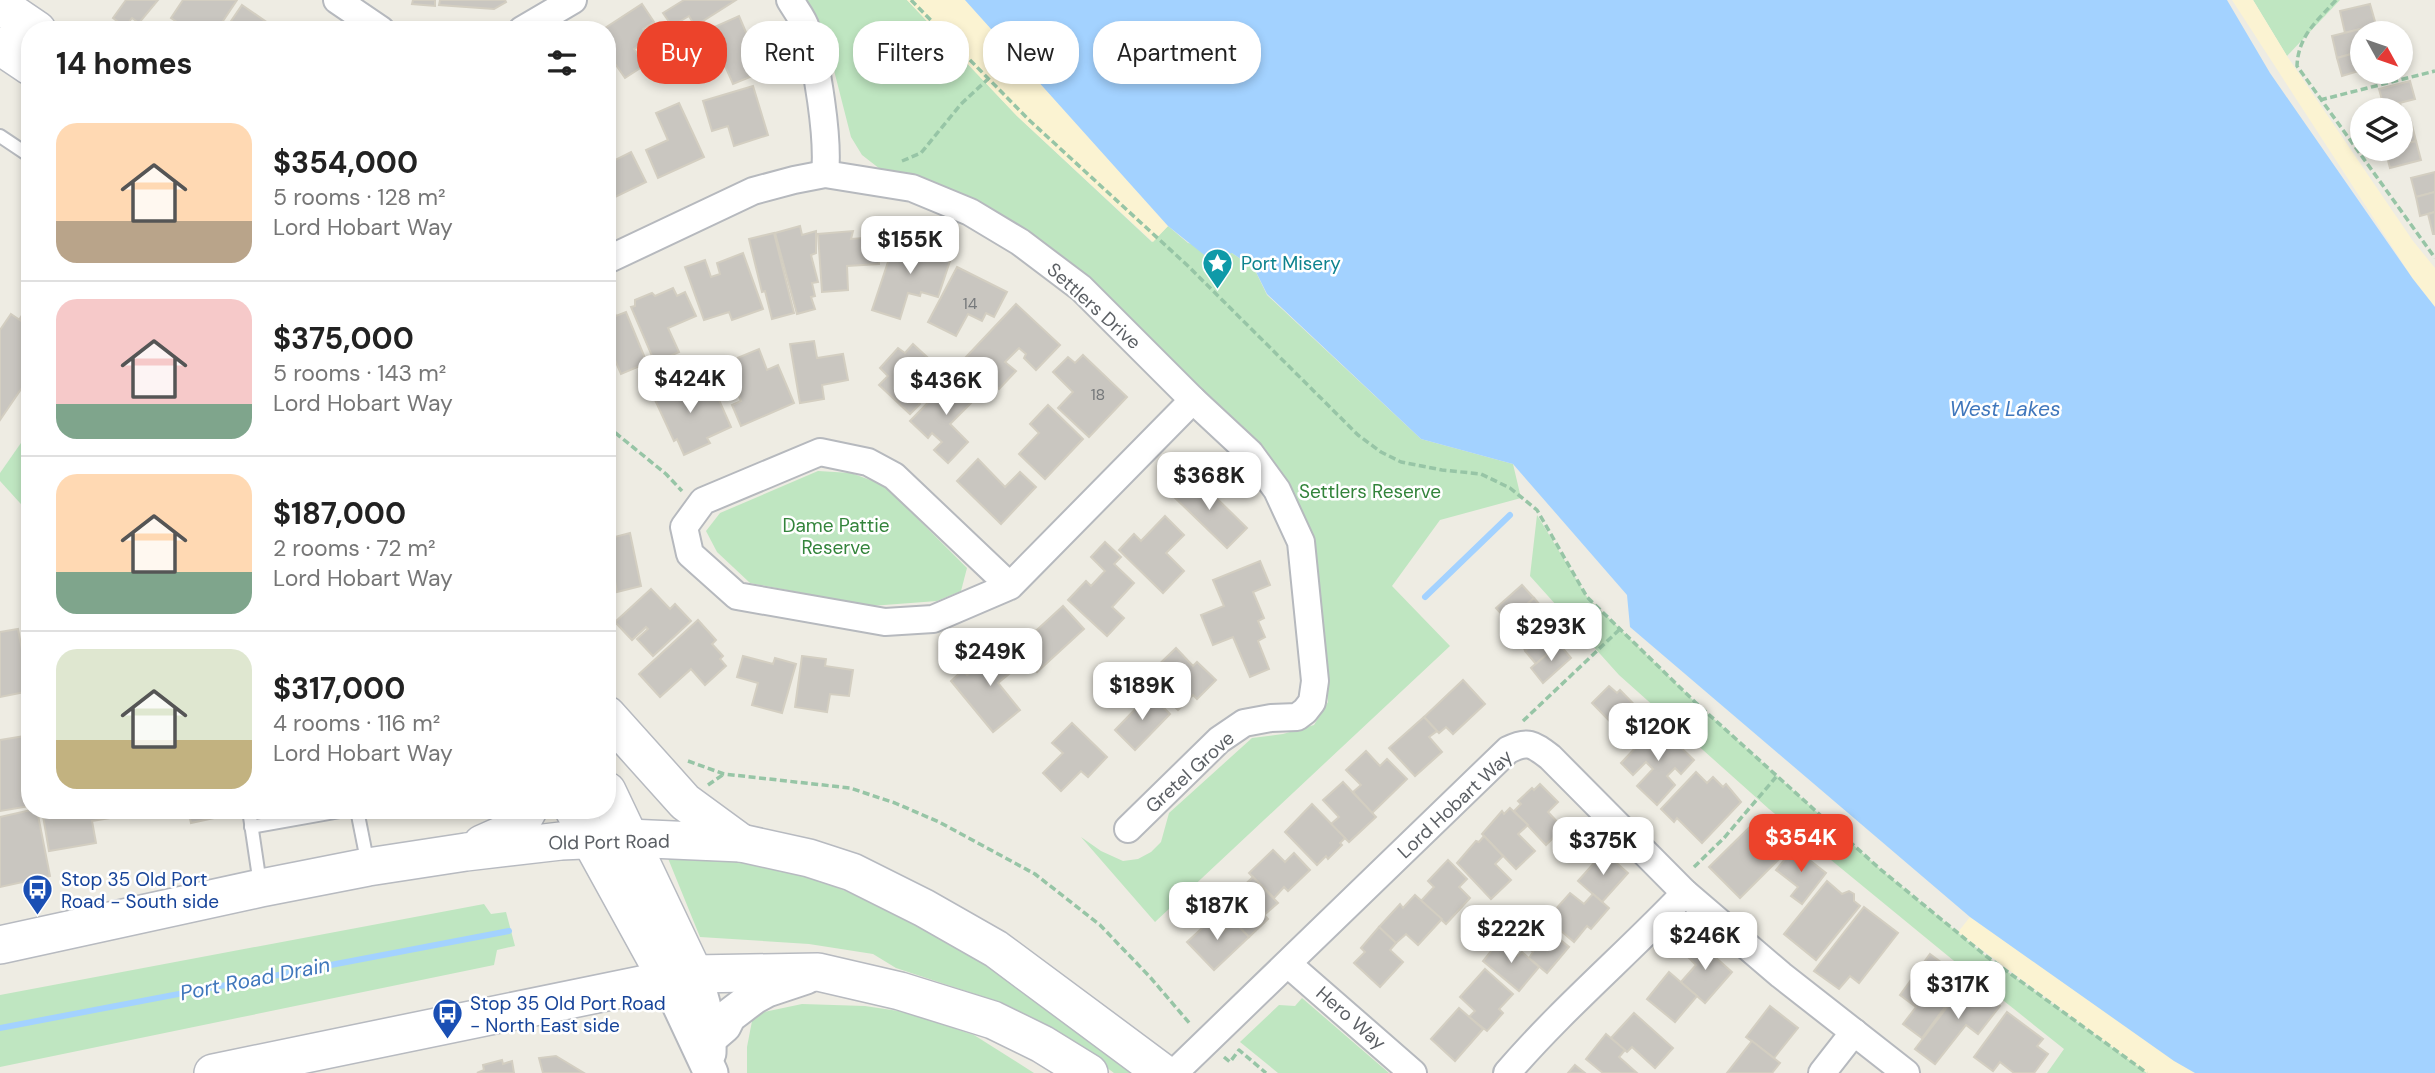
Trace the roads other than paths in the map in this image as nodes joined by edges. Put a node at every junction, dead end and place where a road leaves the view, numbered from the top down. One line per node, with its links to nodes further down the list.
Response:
1 (337, 0): 6 (street)
2 (573, 0): 7 (street)
3 (790, 0): 12 (street)
4 (0, 5): 5 (main road)
5 (24, 21)
6 (368, 21)
7 (537, 21)
8 (0, 46): 9 (main road)
9 (21, 60)
10 (0, 136): 11 (lane)
11 (21, 150)
12 (825, 174): 13 (street, Settlers Drive); 14 (street, Settlers Drive)
13 (616, 256)
14 (1193, 400): 15 (street); 16 (street, Settlers Drive)
15 (1010, 586): 15 (street)
16 (1297, 717): 25 (street, Gretel Grove)
17 (616, 725): 27 (main road)
18 (616, 811): 26 (main road)
19 (250, 819): 24 (lane)
20 (296, 819): 24 (lane)
21 (360, 819): 29 (lane)
22 (523, 819): 28 (main road)
23 (582, 826): 26 (main road, Old Port Road); 28 (main road, Old Port Road); 34 (main road)
24 (251, 827): 31 (lane)
25 (1128, 829)
26 (628, 838): 27 (main road, Old Port Road); 34 (main road)
27 (741, 843): 40 (main road, Old Port Road)
28 (466, 852): 29 (main road, Old Port Road)
29 (368, 867): 31 (main road, Old Port Road)
30 (1677, 886): 33 (street, Lord Hobart Way); 36 (street, Lord Hobart Way); 43 (street)
31 (261, 888): 32 (main road, Old Port Road)
32 (0, 945)
33 (1288, 964): 41 (street, Lord Hobart Way); 42 (street, Hero Way)
34 (675, 966): 35 (main road); 37 (street); 38 (main road)
35 (818, 972): 37 (street); 39 (main road)
36 (1854, 1032): 44 (street); 45 (street, Lord Hobart Way)
37 (710, 1059)
38 (213, 1073)
39 (1089, 1073)
40 (1163, 1073)
41 (1174, 1073)
42 (1413, 1073)
43 (1507, 1073)
44 (1822, 1073)
45 (1906, 1073)

